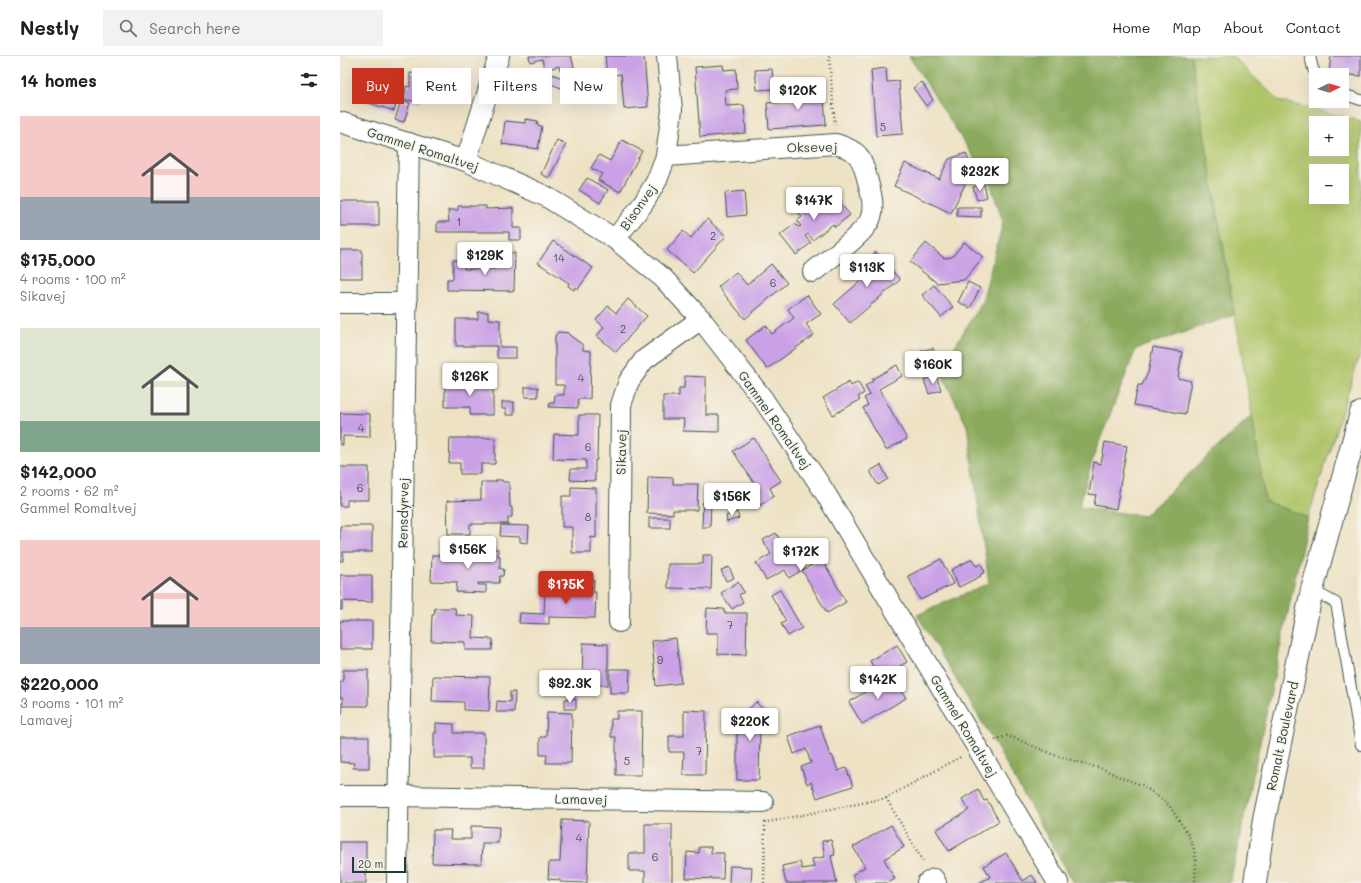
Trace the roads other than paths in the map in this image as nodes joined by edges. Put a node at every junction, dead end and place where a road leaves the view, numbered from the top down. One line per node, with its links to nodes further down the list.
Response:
1 (499, 56): 10 (street)
2 (667, 56): 9 (street, Bisonvej)
3 (1310, 56): 4 (lane)
4 (1313, 68)
5 (1349, 96): 6 (lane)
6 (1361, 100)
7 (340, 122): 8 (street, Gammel Romaltvej)
8 (409, 143): 10 (street, Gammel Romaltvej); 14 (street, Rensdyrvej)
9 (666, 156): 11 (street, Bisonvej); 12 (street, Oksevej)
10 (466, 160): 11 (street, Gammel Romaltvej)
11 (615, 239): 15 (street, Gammel Romaltvej)
12 (813, 272)
13 (340, 303): 14 (street)
14 (407, 303): 21 (street, Rensdyrvej)
15 (701, 319): 18 (street, Sikavej); 24 (street, Gammel Romaltvej)
16 (1361, 413): 17 (street, Romalt Boulevard)
17 (1312, 590): 19 (lane); 25 (street, Romalt Boulevard)
18 (619, 622)
19 (1361, 745)
20 (340, 796): 21 (street, Lamavej)
21 (398, 796): 22 (street, Lamavej); 23 (street, Rensdyrvej)
22 (763, 802)
23 (397, 883)
24 (1058, 883)
25 (1255, 883)

